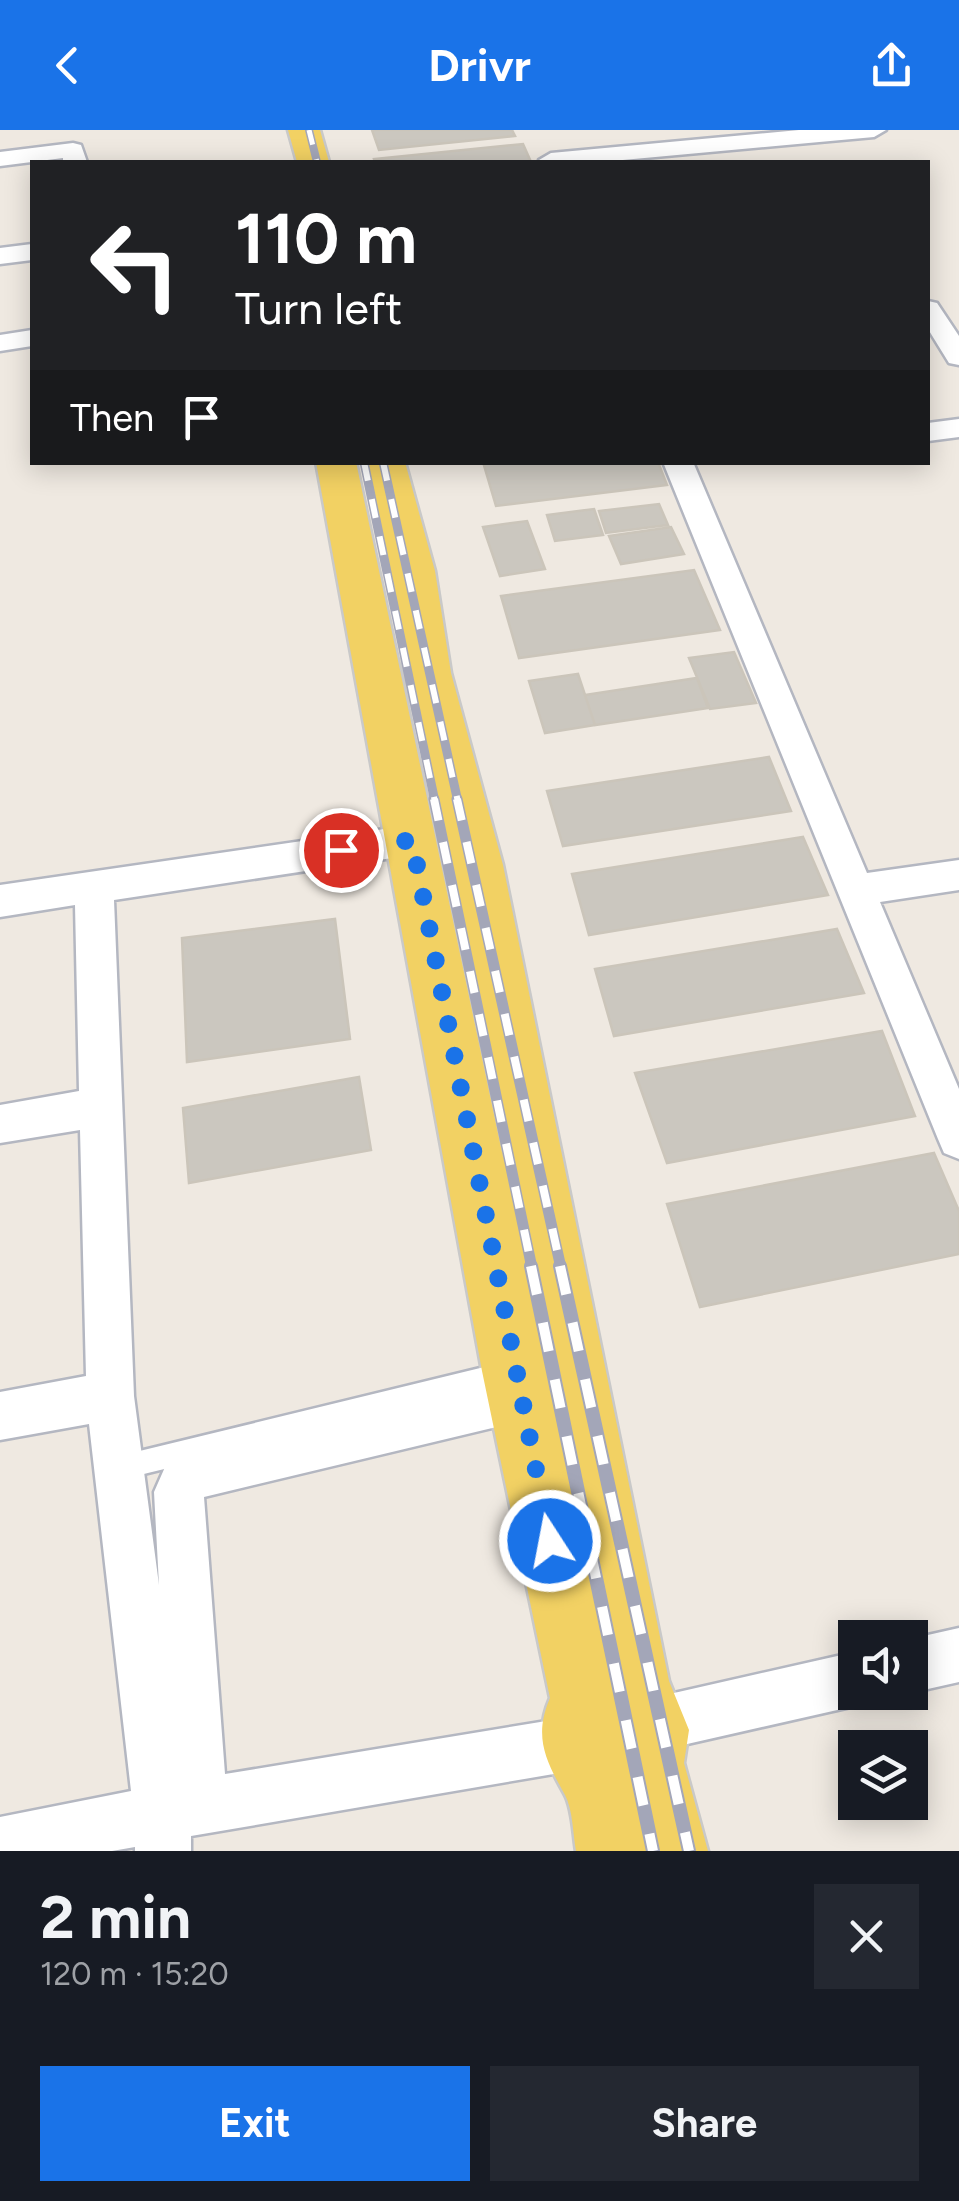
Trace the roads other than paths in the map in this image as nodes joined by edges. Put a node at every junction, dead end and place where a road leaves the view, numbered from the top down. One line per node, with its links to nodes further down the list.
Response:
1 (280, 130): 8 (main road)
2 (304, 130): 9 (main road)
3 (539, 130): 10 (street)
4 (874, 130): 5 (street)
5 (815, 138): 11 (street); 12 (street)
6 (0, 160): 7 (street)
7 (75, 160)
8 (284, 160)
9 (313, 160)
10 (552, 160)
11 (563, 160)
12 (830, 160)
13 (30, 252): 14 (street)
14 (0, 256)
15 (930, 312): 18 (street)
16 (30, 338): 17 (street)
17 (0, 343)
18 (959, 357)
19 (959, 428): 20 (street)
20 (930, 432)
21 (337, 465): 24 (main road)
22 (385, 465): 39 (main road)
23 (679, 465): 27 (street)
24 (412, 840): 26 (street); 32 (main road)
25 (959, 875): 27 (street)
26 (94, 886): 28 (street); 29 (street)
27 (856, 890): 31 (street)
28 (0, 901)
29 (101, 1108): 30 (street); 33 (street)
30 (0, 1124)
31 (959, 1139)
32 (518, 1384): 35 (lane); 39 (main road); 40 (street)
33 (110, 1396): 34 (street); 35 (street)
34 (0, 1416)
35 (118, 1468): 40 (street)
36 (959, 1654): 37 (street)
37 (928, 1662)
38 (838, 1682): 39 (street)
39 (616, 1734): 40 (street); 42 (main road); 43 (main road)
40 (175, 1824): 41 (street)
41 (0, 1845)
42 (616, 1851)
43 (669, 1851)

